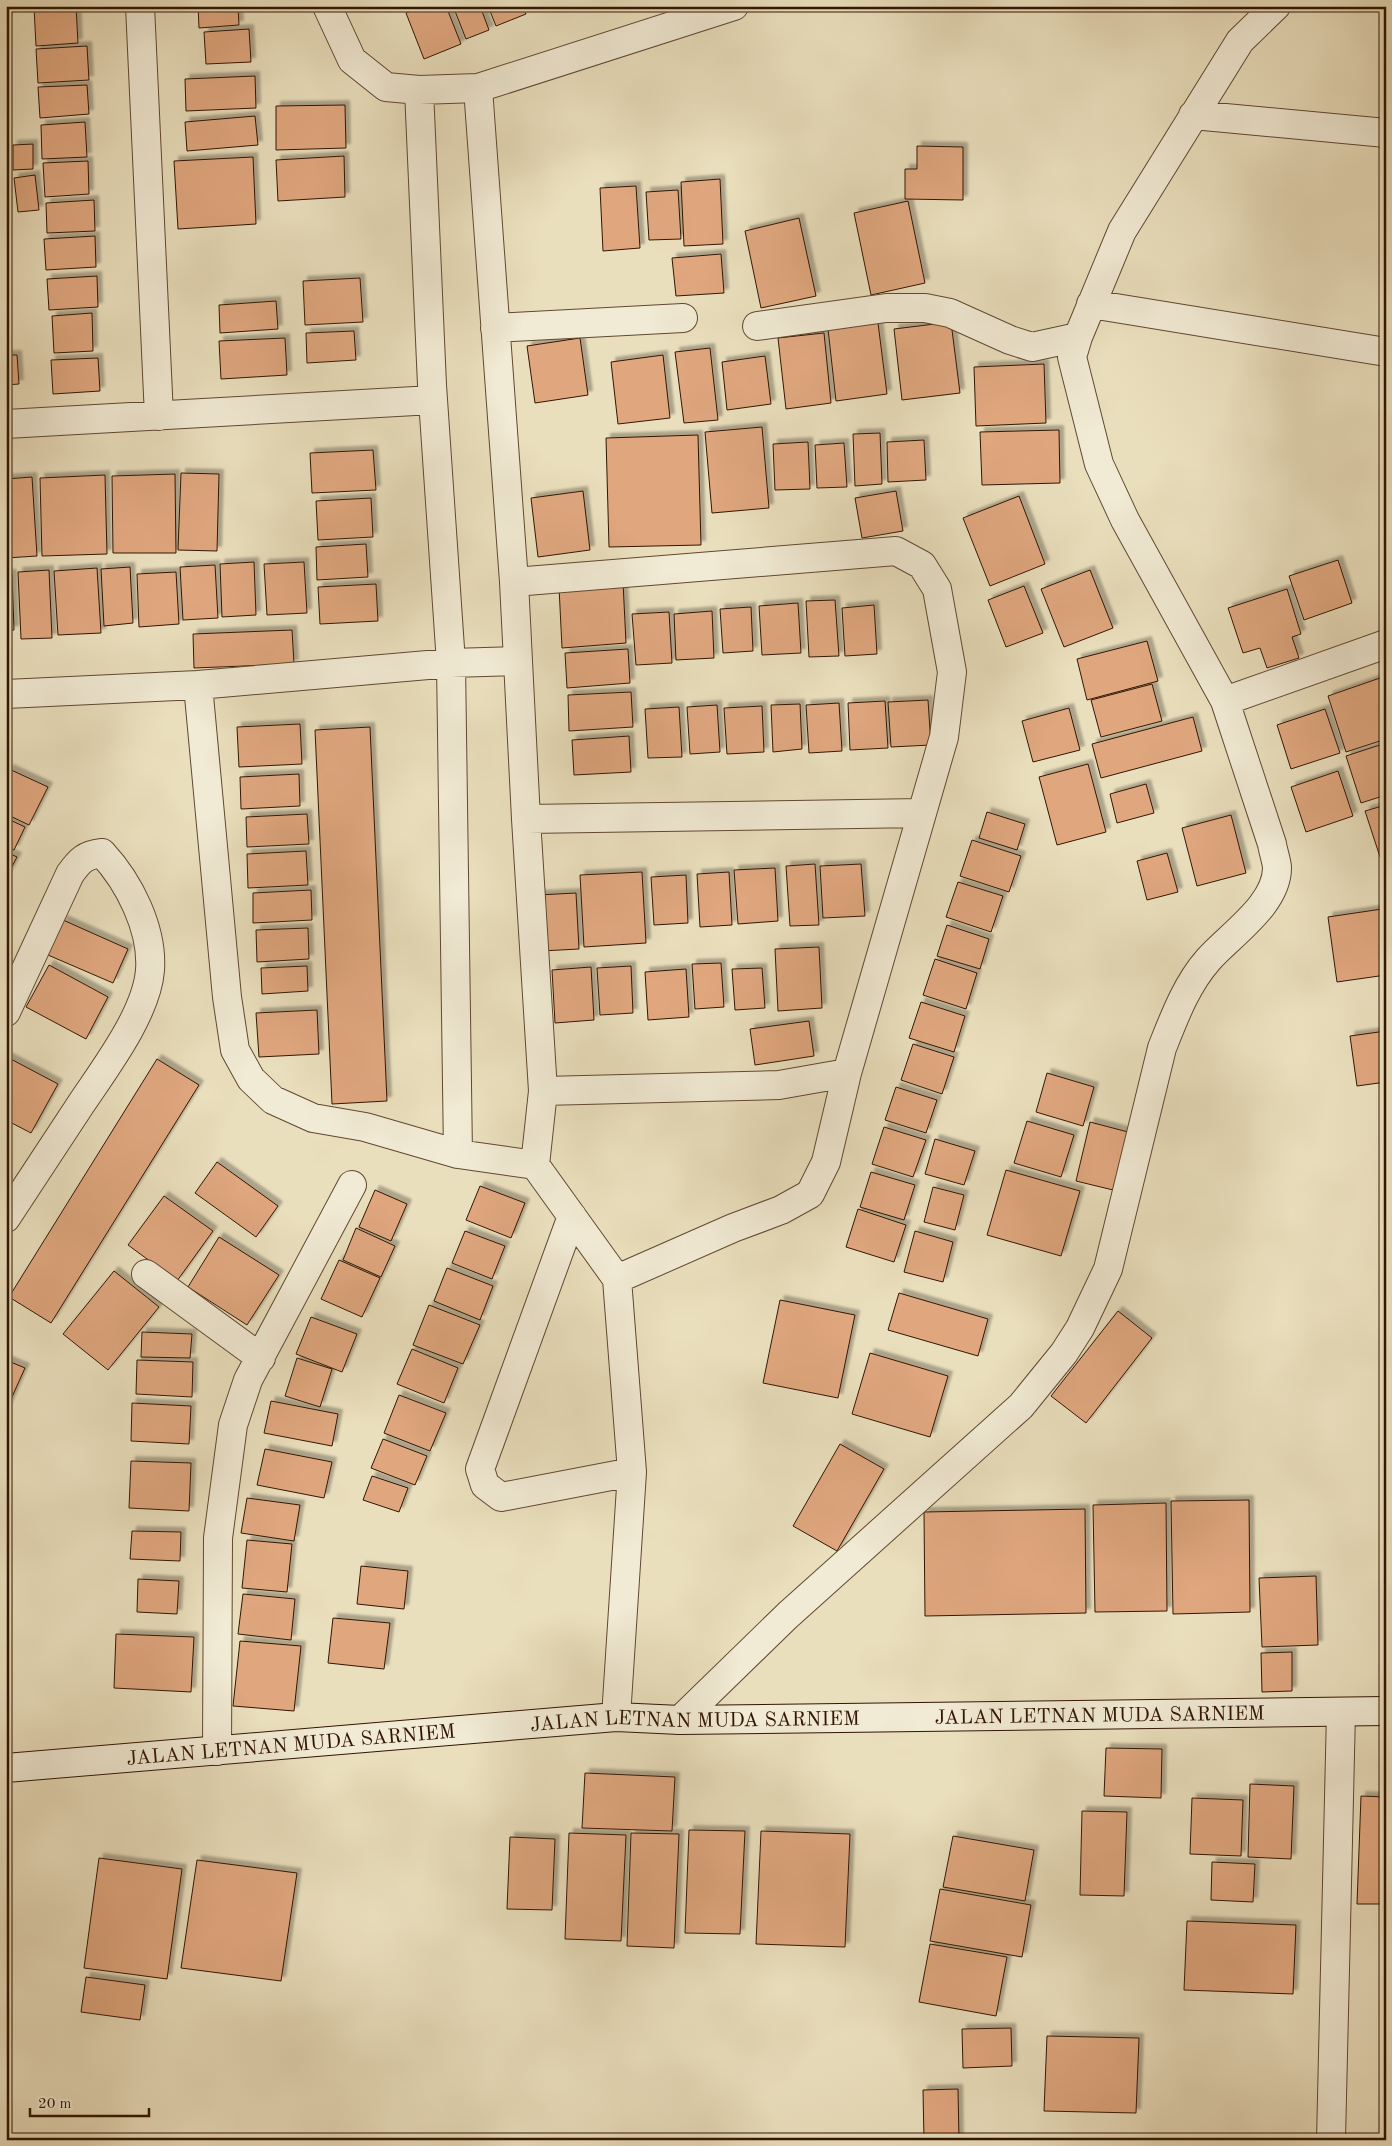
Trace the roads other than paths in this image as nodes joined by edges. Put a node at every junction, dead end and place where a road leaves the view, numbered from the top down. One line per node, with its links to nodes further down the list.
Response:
1 (140, 6): 16 (street)
2 (327, 6): 6 (street)
3 (734, 6): 5 (street)
4 (1276, 6): 7 (street)
5 (478, 88): 6 (street); 12 (street)
6 (419, 90): 15 (street)
7 (1193, 115): 8 (street); 9 (street)
8 (1386, 133)
9 (1091, 304): 13 (street); 14 (street)
10 (683, 318): 12 (street)
11 (757, 326): 13 (street)
12 (495, 328): 18 (street)
13 (1078, 336): 24 (street)
14 (1386, 352)
15 (433, 400): 16 (street); 21 (street)
16 (159, 416): 17 (street)
17 (6, 424)
18 (514, 582): 20 (street); 25 (street)
19 (1386, 644): 24 (street)
20 (518, 660): 21 (street); 26 (street)
21 (451, 663): 22 (street); 30 (street)
22 (198, 685): 23 (street); 30 (street)
23 (6, 694)
24 (1225, 701): 42 (street)
25 (920, 814): 26 (street); 28 (street)
26 (526, 819): 29 (street)
27 (6, 1012): 33 (street)
28 (847, 1073): 29 (street); 36 (street)
29 (543, 1090): 31 (street)
30 (458, 1154): 31 (street)
31 (535, 1165): 34 (street)
32 (352, 1185): 37 (street)
33 (11, 1201)
34 (572, 1216): 36 (street); 38 (street)
35 (146, 1274): 37 (street)
36 (617, 1279): 38 (street)
37 (261, 1358): 43 (street)
38 (632, 1472): 41 (street)
39 (1386, 1711): 40 (street, JALAN LETNAN MUDA SARNIEM)
40 (1341, 1712): 42 (street, JALAN LETNAN MUDA SARNIEM); 45 (street)
41 (616, 1717): 42 (street, JALAN LETNAN MUDA SARNIEM); 43 (street, JALAN LETNAN MUDA SARNIEM)
42 (680, 1720)
43 (217, 1751): 44 (street, JALAN LETNAN MUDA SARNIEM)
44 (6, 1768)
45 (1331, 2140)

